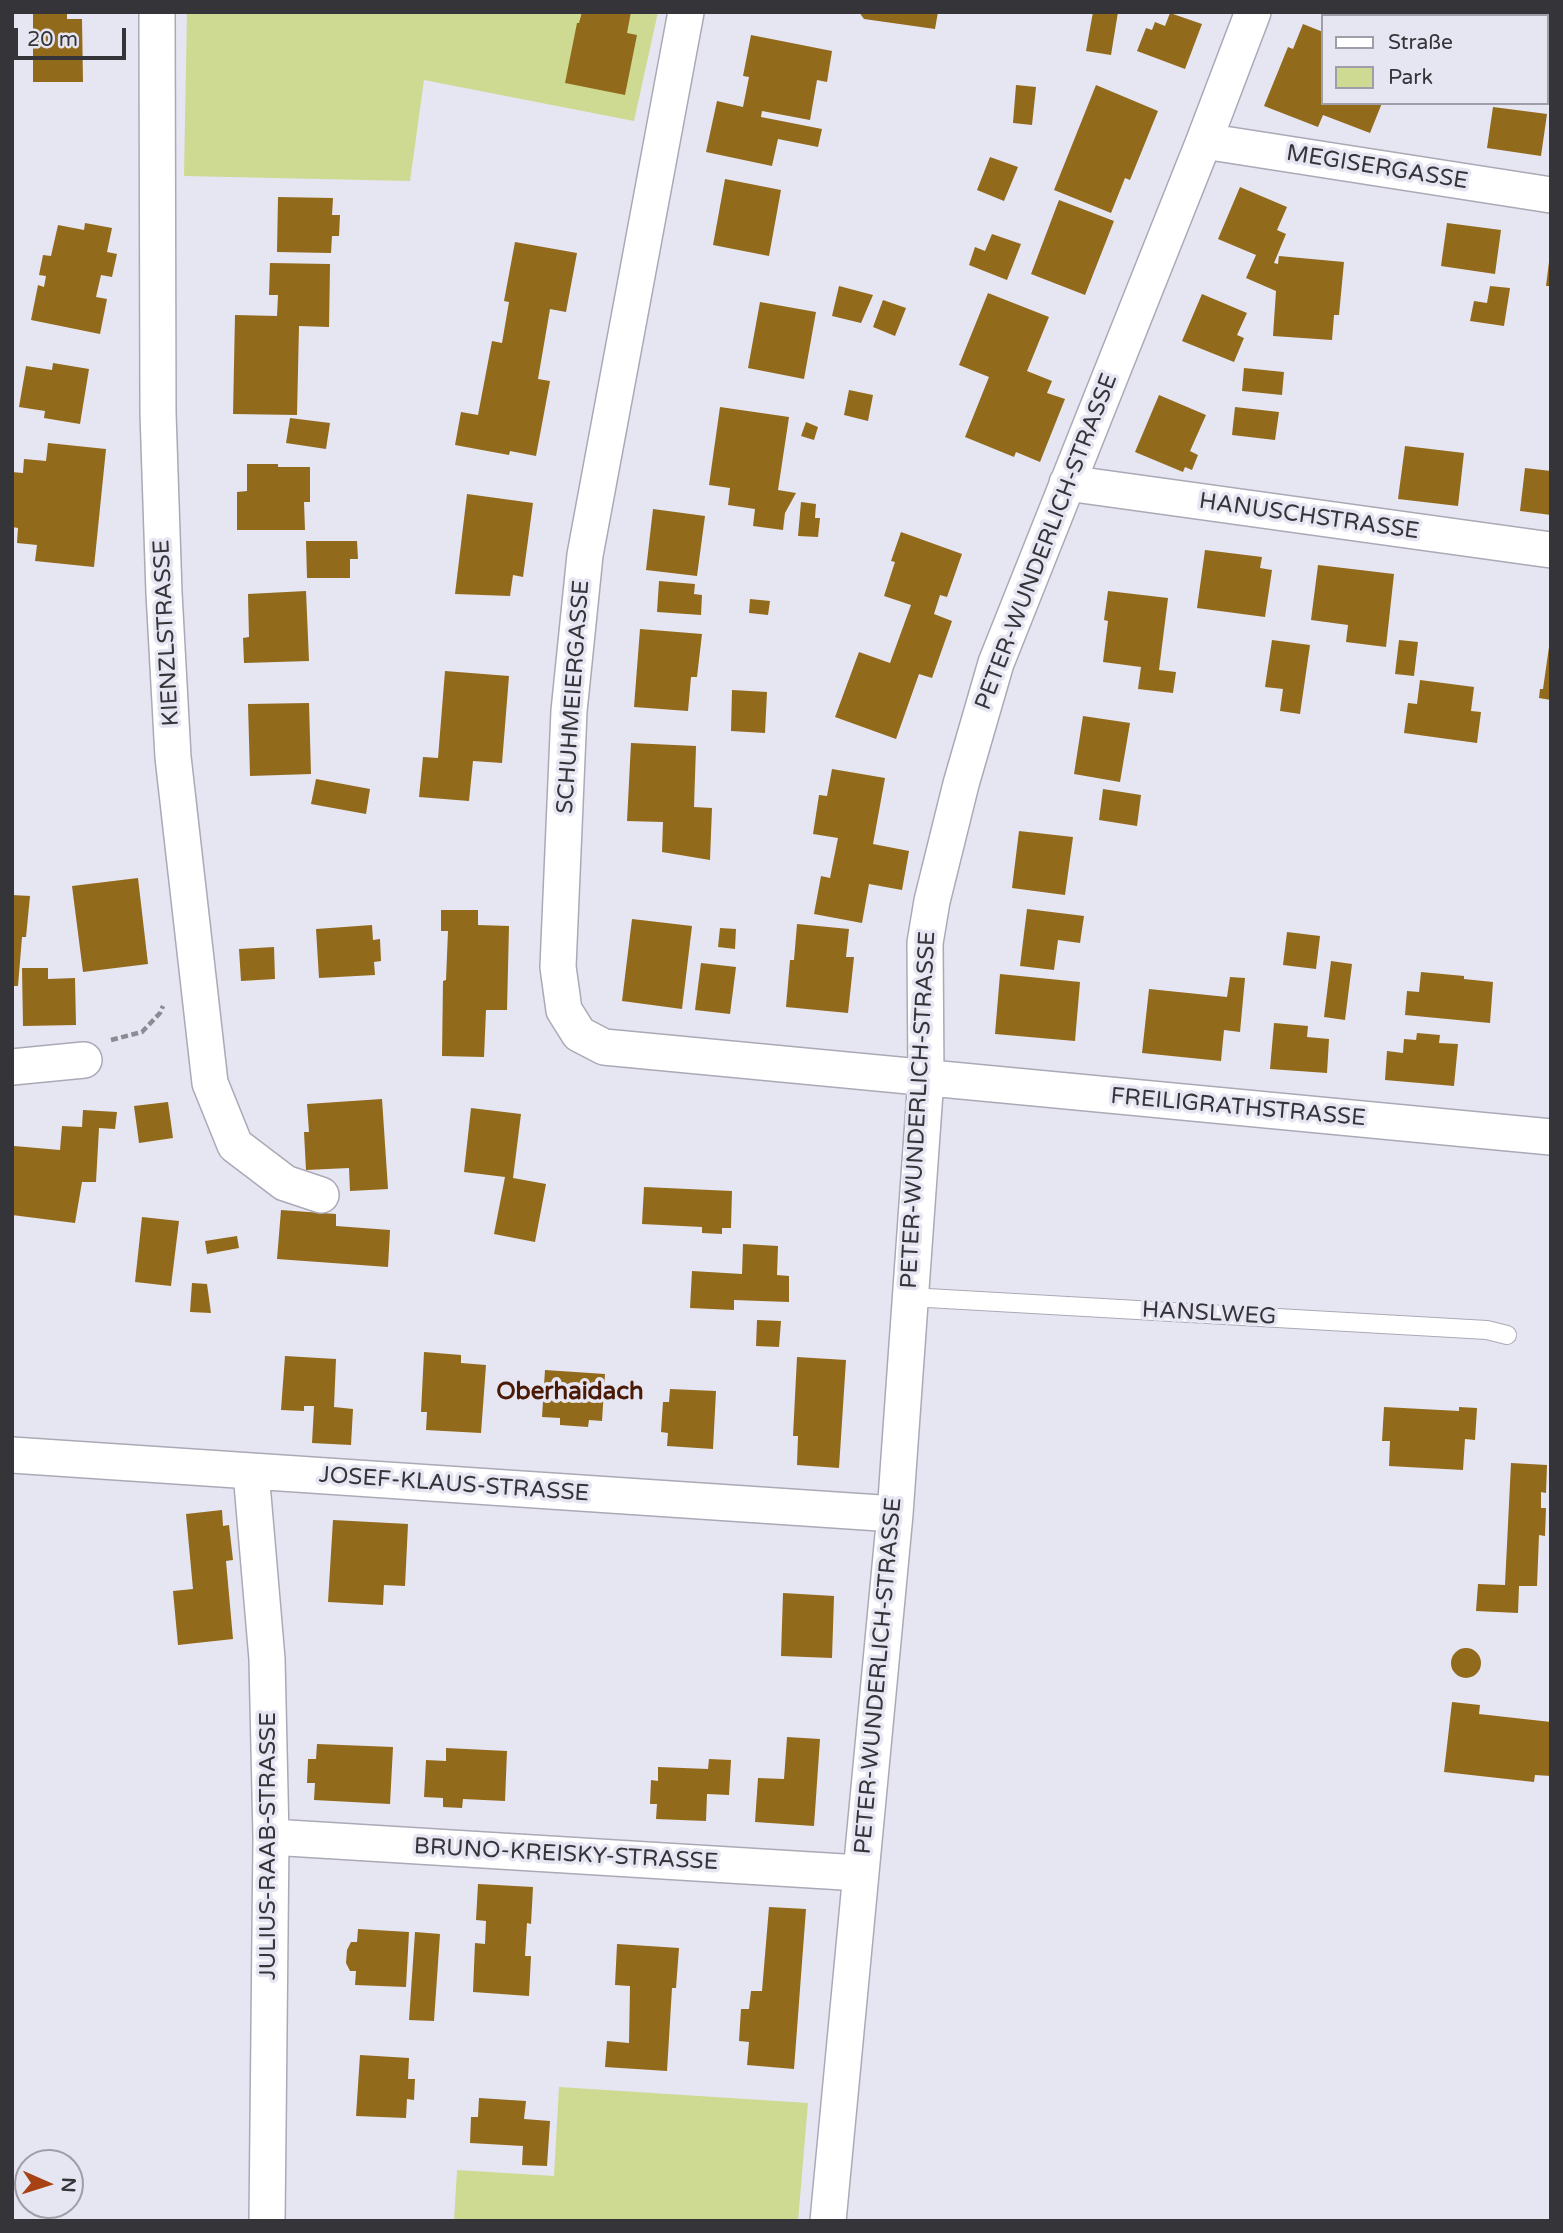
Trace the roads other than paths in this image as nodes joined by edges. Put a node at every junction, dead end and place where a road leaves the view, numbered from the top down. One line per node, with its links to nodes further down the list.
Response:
1 (157, 12): 12 (street, KIENZLSTRASSE)
2 (686, 12): 10 (street, SCHUHMEIERGASSE)
3 (1254, 12): 4 (street, PETER-WUNDERLICH-STRASSE)
4 (1204, 141): 5 (street, MEGISERGASSE); 6 (street, PETER-WUNDERLICH-STRASSE)
5 (1551, 195)
6 (1068, 483): 7 (street, HANUSCHSTRASSE); 10 (street, PETER-WUNDERLICH-STRASSE)
7 (1551, 551)
8 (84, 1060): 9 (street)
9 (12, 1067)
10 (926, 1079): 11 (street, FREILIGRATHSTRASSE); 13 (street, PETER-WUNDERLICH-STRASSE)
11 (1551, 1137)
12 (321, 1195)
13 (910, 1297): 14 (lane, HANSLWEG); 17 (street, PETER-WUNDERLICH-STRASSE)
14 (1507, 1335)
15 (12, 1455): 16 (street, JOSEF-KLAUS-STRASSE)
16 (251, 1472): 17 (street, JOSEF-KLAUS-STRASSE); 18 (street, JULIUS-RAAB-STRASSE)
17 (895, 1514): 19 (street, PETER-WUNDERLICH-STRASSE)
18 (271, 1838): 19 (street, BRUNO-KREISKY-STRASSE); 20 (street, JULIUS-RAAB-STRASSE)
19 (860, 1873): 21 (street, PETER-WUNDERLICH-STRASSE)
20 (267, 2221)
21 (828, 2221)

